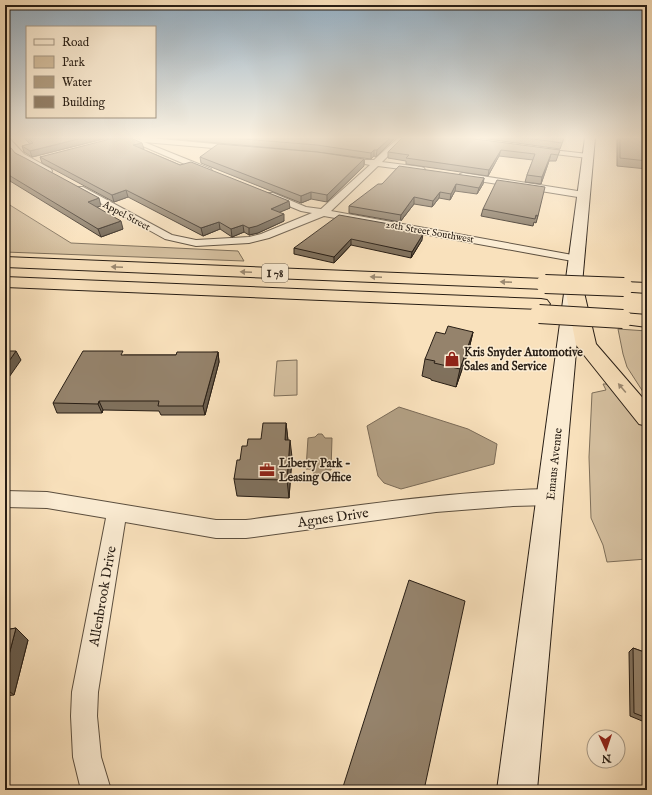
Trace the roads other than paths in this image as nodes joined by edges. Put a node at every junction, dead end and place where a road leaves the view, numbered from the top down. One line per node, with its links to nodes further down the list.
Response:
1 (363, 175): 7 (street)
2 (453, 175): 6 (street)
3 (586, 175): 6 (main road, Emaus Avenue)
4 (70, 184): 7 (street, Appel Street)
5 (261, 192): 7 (street, 26th Street Southwest)
6 (584, 195): 8 (main road, Emaus Avenue)
7 (324, 212): 8 (street, 26th Street Southwest)
8 (578, 259): 12 (main road, Emaus Avenue)
9 (5, 262): 13 (highway, I 78, one-way to 9, bridge)
10 (5, 282): 14 (highway, I 78)
11 (5, 288): 14 (highway)
12 (574, 288): 18 (highway, one-way to 12); 19 (main road, Emaus Avenue)
13 (647, 288)
14 (540, 309): 16 (highway, bridge)
15 (647, 309): 16 (highway)
16 (624, 314): 17 (highway)
17 (647, 321)
18 (647, 418)
19 (550, 497): 21 (street, Agnes Drive); 23 (main road, Emaus Avenue)
20 (5, 500): 21 (street)
21 (117, 513): 22 (street, Allenbrook Drive)
22 (96, 790)
23 (517, 790)

